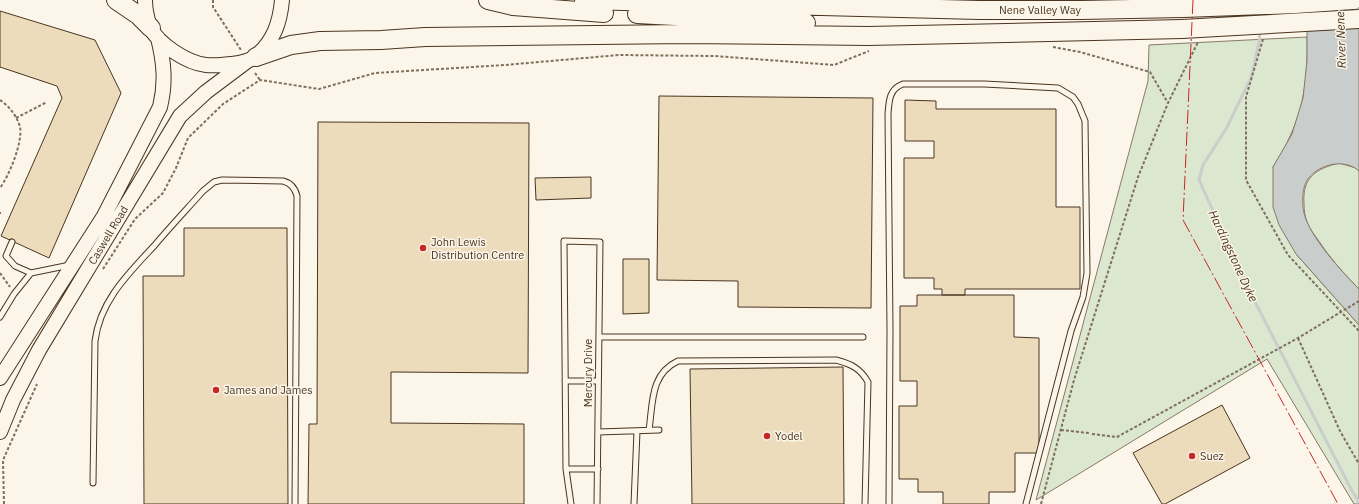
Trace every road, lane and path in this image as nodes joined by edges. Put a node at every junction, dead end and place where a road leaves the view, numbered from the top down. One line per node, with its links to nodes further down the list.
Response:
1 (116, 0): 9 (highway)
2 (145, 0): 9 (street, Caswell Road)
3 (213, 0): 15 (path)
4 (282, 0): 15 (street, Caswell Road)
5 (488, 0): 10 (highway)
6 (584, 0): 7 (highway, Nene Valley Way, bridge)
7 (1353, 0)
8 (1359, 19): 10 (highway, bridge)
9 (154, 33): 15 (street); 23 (street, Caswell Road)
10 (978, 33): 15 (highway)
11 (1264, 34): 29 (path)
12 (1199, 38): 19 (path)
13 (1065, 45): 19 (path)
14 (869, 51): 16 (path)
15 (250, 60): 16 (path); 43 (street, Caswell Road)
16 (260, 80): 24 (path)
17 (0, 100): 20 (path)
18 (47, 102): 20 (path)
19 (1168, 103): 41 (path)
20 (16, 118): 21 (path)
21 (0, 188)
22 (12, 242): 26 (lane)
23 (72, 264): 26 (lane); 35 (street, Caswell Road)
24 (102, 271)
25 (0, 273): 27 (path)
26 (31, 273): 27 (lane)
27 (14, 294): 30 (lane)
28 (1359, 301): 29 (path)
29 (1342, 311): 31 (path); 34 (path)
30 (0, 317)
31 (1359, 330)
32 (599, 337): 33 (lane); 36 (lane, Mercury Drive); 37 (lane, Mercury Drive)
33 (863, 337)
34 (1298, 338): 41 (path); 47 (path)
35 (0, 378)
36 (565, 381): 37 (lane); 48 (lane)
37 (598, 381): 44 (lane, Mercury Drive)
38 (37, 382): 46 (path)
39 (649, 430): 40 (lane); 42 (lane); 56 (lane)
40 (659, 430)
41 (1061, 430): 59 (path)
42 (637, 431): 44 (lane); 55 (lane)
43 (0, 432)
44 (598, 432): 49 (lane, Mercury Drive)
45 (0, 459): 46 (path)
46 (3, 460): 51 (path)
47 (1359, 464)
48 (566, 469): 49 (lane); 53 (lane)
49 (598, 469): 54 (lane, Mercury Drive)
50 (93, 483): 52 (lane)
51 (4, 504)
52 (295, 504)
53 (571, 504)
54 (597, 504)
55 (634, 504)
56 (864, 504)
57 (889, 504): 58 (lane)
58 (1026, 504)
59 (1041, 504)

